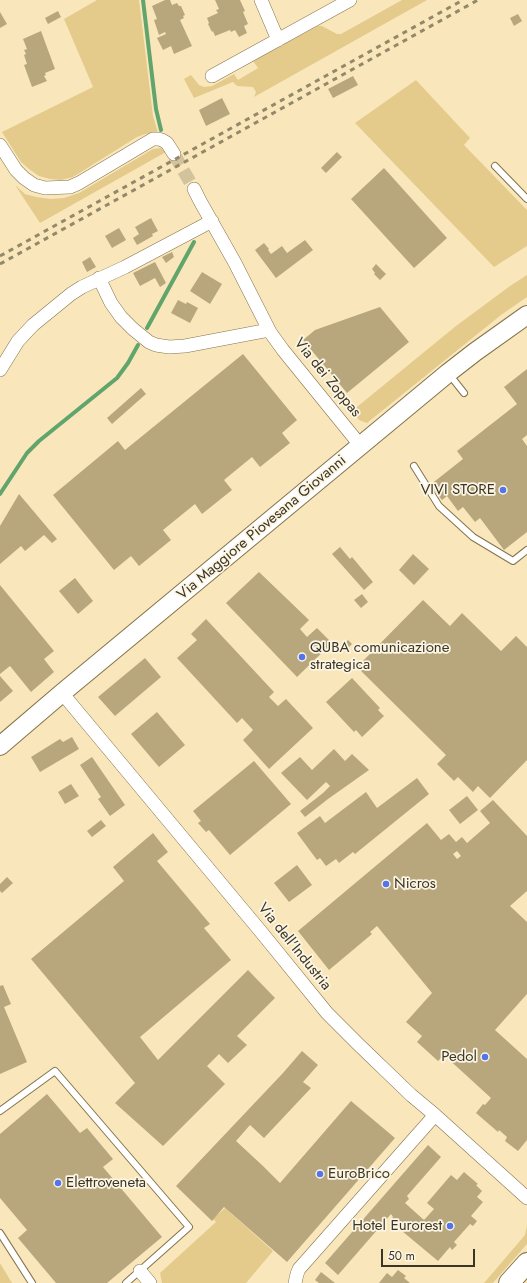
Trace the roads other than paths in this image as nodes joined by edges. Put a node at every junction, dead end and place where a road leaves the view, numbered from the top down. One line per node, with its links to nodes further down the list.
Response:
1 (261, 0): 3 (street)
2 (350, 0): 3 (street)
3 (278, 40): 4 (street)
4 (212, 76)
5 (0, 145): 6 (street)
6 (174, 154)
7 (495, 166): 9 (lane)
8 (194, 189): 10 (street, Via dei Zoppas)
9 (527, 199)
10 (212, 222): 11 (street); 13 (street, Via dei Zoppas)
11 (99, 278): 13 (street); 14 (street)
12 (527, 315): 15 (street, Via Maggiore Piovesana Giovanni)
13 (269, 330): 17 (street, Via dei Zoppas)
14 (0, 370)
15 (448, 373): 16 (lane); 17 (street, Via Maggiore Piovesana Giovanni)
16 (464, 393)
17 (360, 445): 20 (street, Via Maggiore Piovesana Giovanni)
18 (414, 466): 19 (lane)
19 (527, 550)
20 (62, 693): 21 (street, Via Maggiore Piovesana Giovanni); 23 (street, Via dell'Industria)
21 (0, 746)
22 (0, 1111): 27 (lane)
23 (435, 1115): 24 (street, Via dell'Industria); 31 (street)
24 (527, 1198)
25 (0, 1233): 28 (lane)
26 (527, 1263): 32 (main road)
27 (140, 1271): 29 (lane); 30 (street)
28 (32, 1283)
29 (126, 1283)
30 (150, 1283)
31 (295, 1283)
32 (509, 1283)

